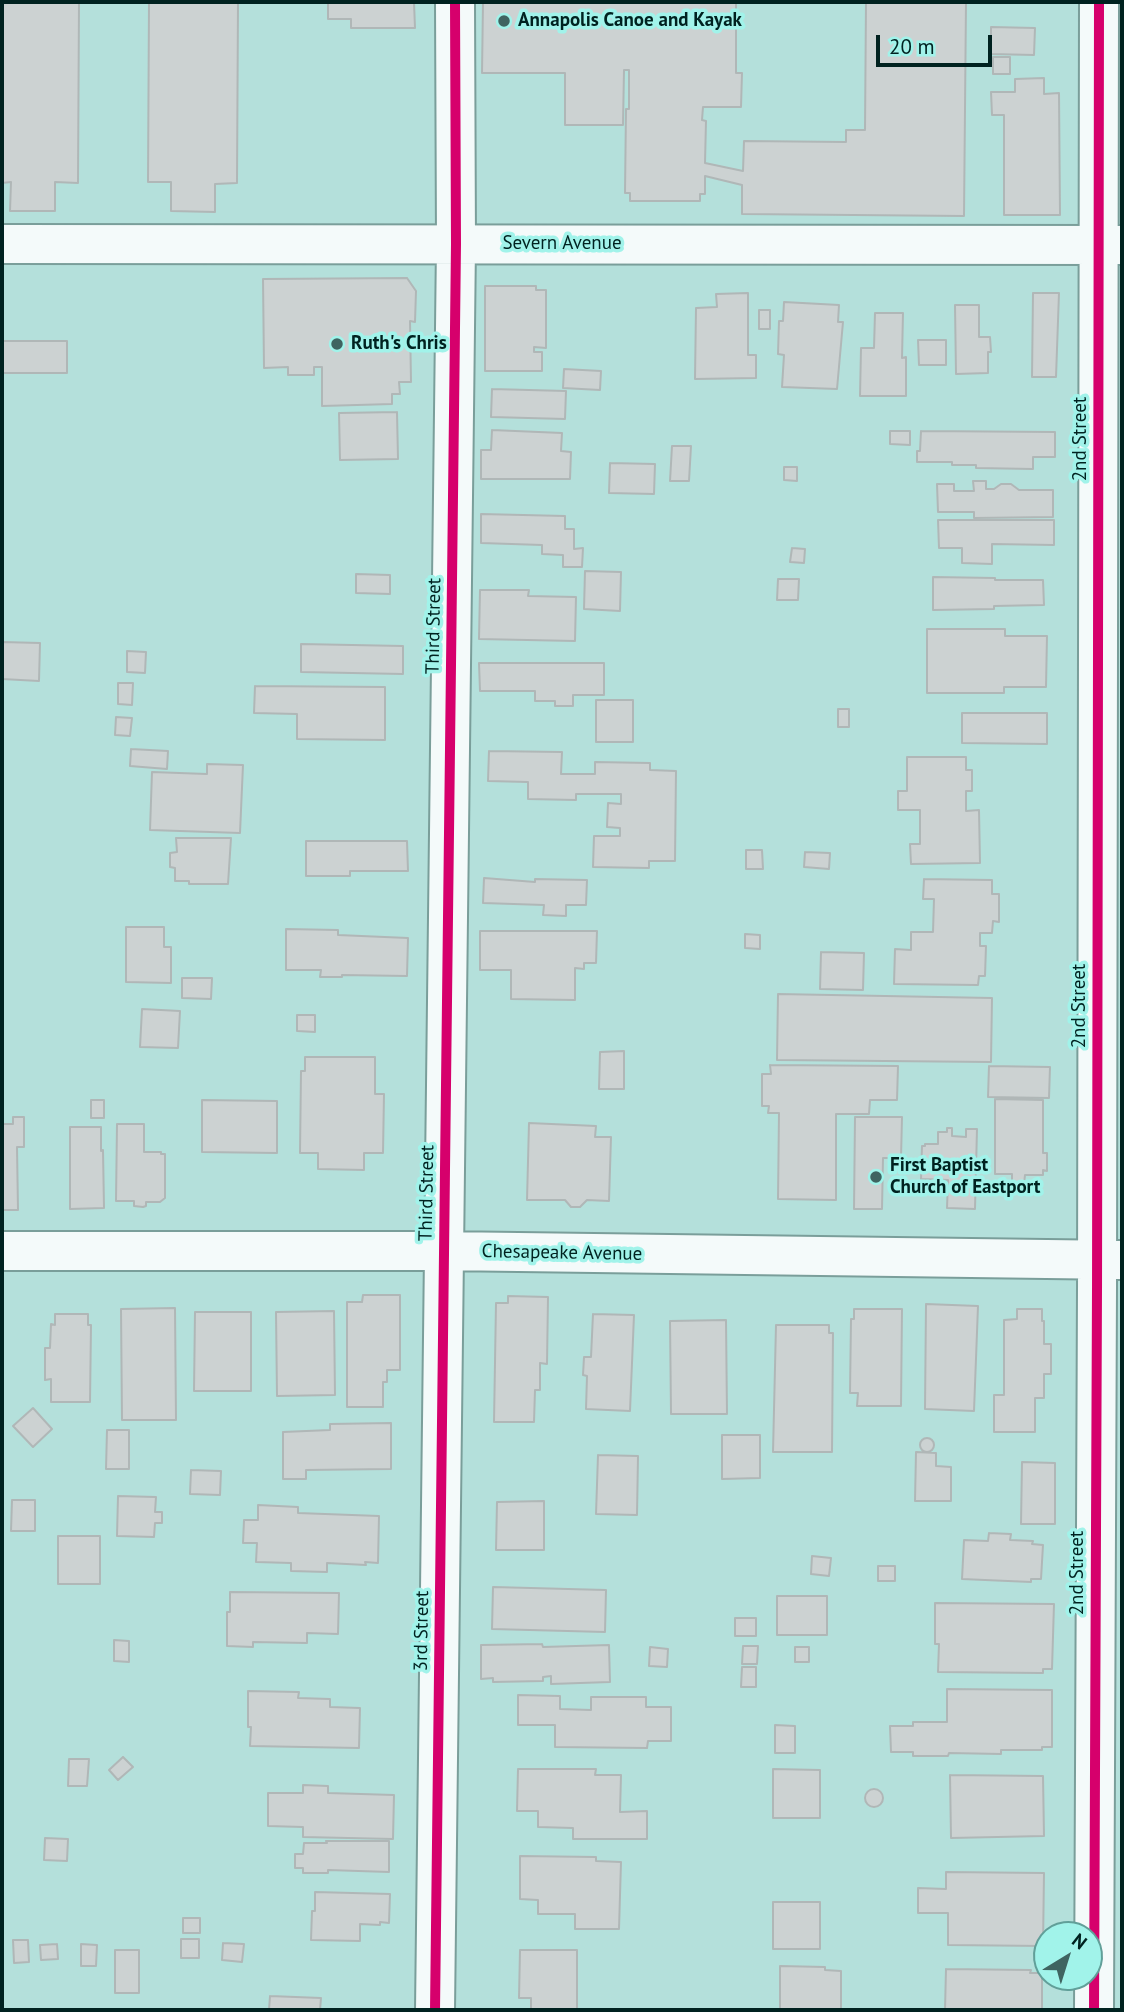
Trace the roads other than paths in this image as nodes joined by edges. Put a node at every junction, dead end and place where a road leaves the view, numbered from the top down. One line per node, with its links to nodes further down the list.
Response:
1 (455, 2): 4 (street, Third Street)
2 (1099, 2): 5 (street, 2nd Street)
3 (2, 244): 4 (street, Severn Avenue)
4 (456, 244): 5 (street, Severn Avenue); 7 (street, Third Street)
5 (1111, 245): 8 (street, 2nd Street)
6 (2, 1251): 7 (street, Chesapeake Avenue)
7 (443, 1251): 8 (street, Chesapeake Avenue); 9 (street, 3rd Street)
8 (1110, 1260): 10 (street, 2nd Street)
9 (435, 2010)
10 (1094, 2010)

